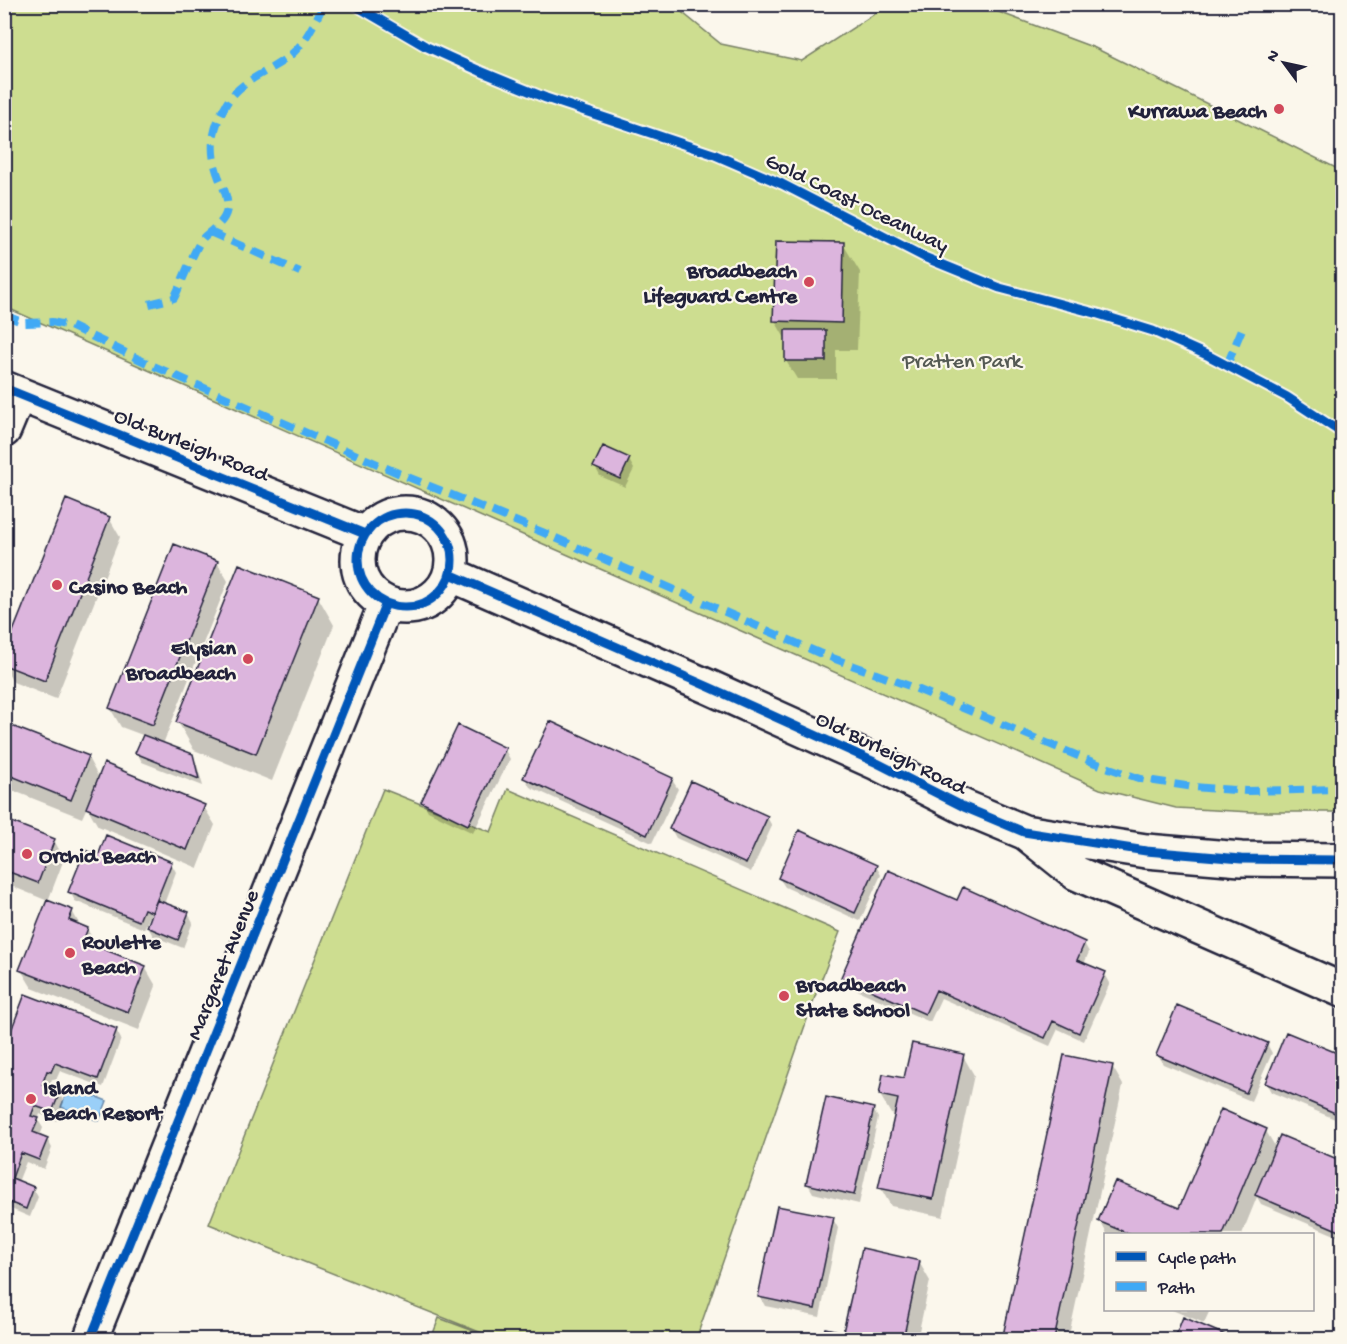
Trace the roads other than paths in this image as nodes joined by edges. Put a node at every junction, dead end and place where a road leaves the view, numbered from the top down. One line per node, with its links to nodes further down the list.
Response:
1 (12, 391): 2 (street); 3 (street, Old Burleigh Road)
2 (4, 430)
3 (365, 534): 4 (street); 5 (street)
4 (450, 574): 5 (street); 6 (street, Old Burleigh Road)
5 (386, 603): 9 (street, Margaret Avenue)
6 (1024, 832): 7 (street, Old Burleigh Road); 8 (street, Old Burleigh Road)
7 (1342, 860)
8 (1342, 990)
9 (90, 1340)

